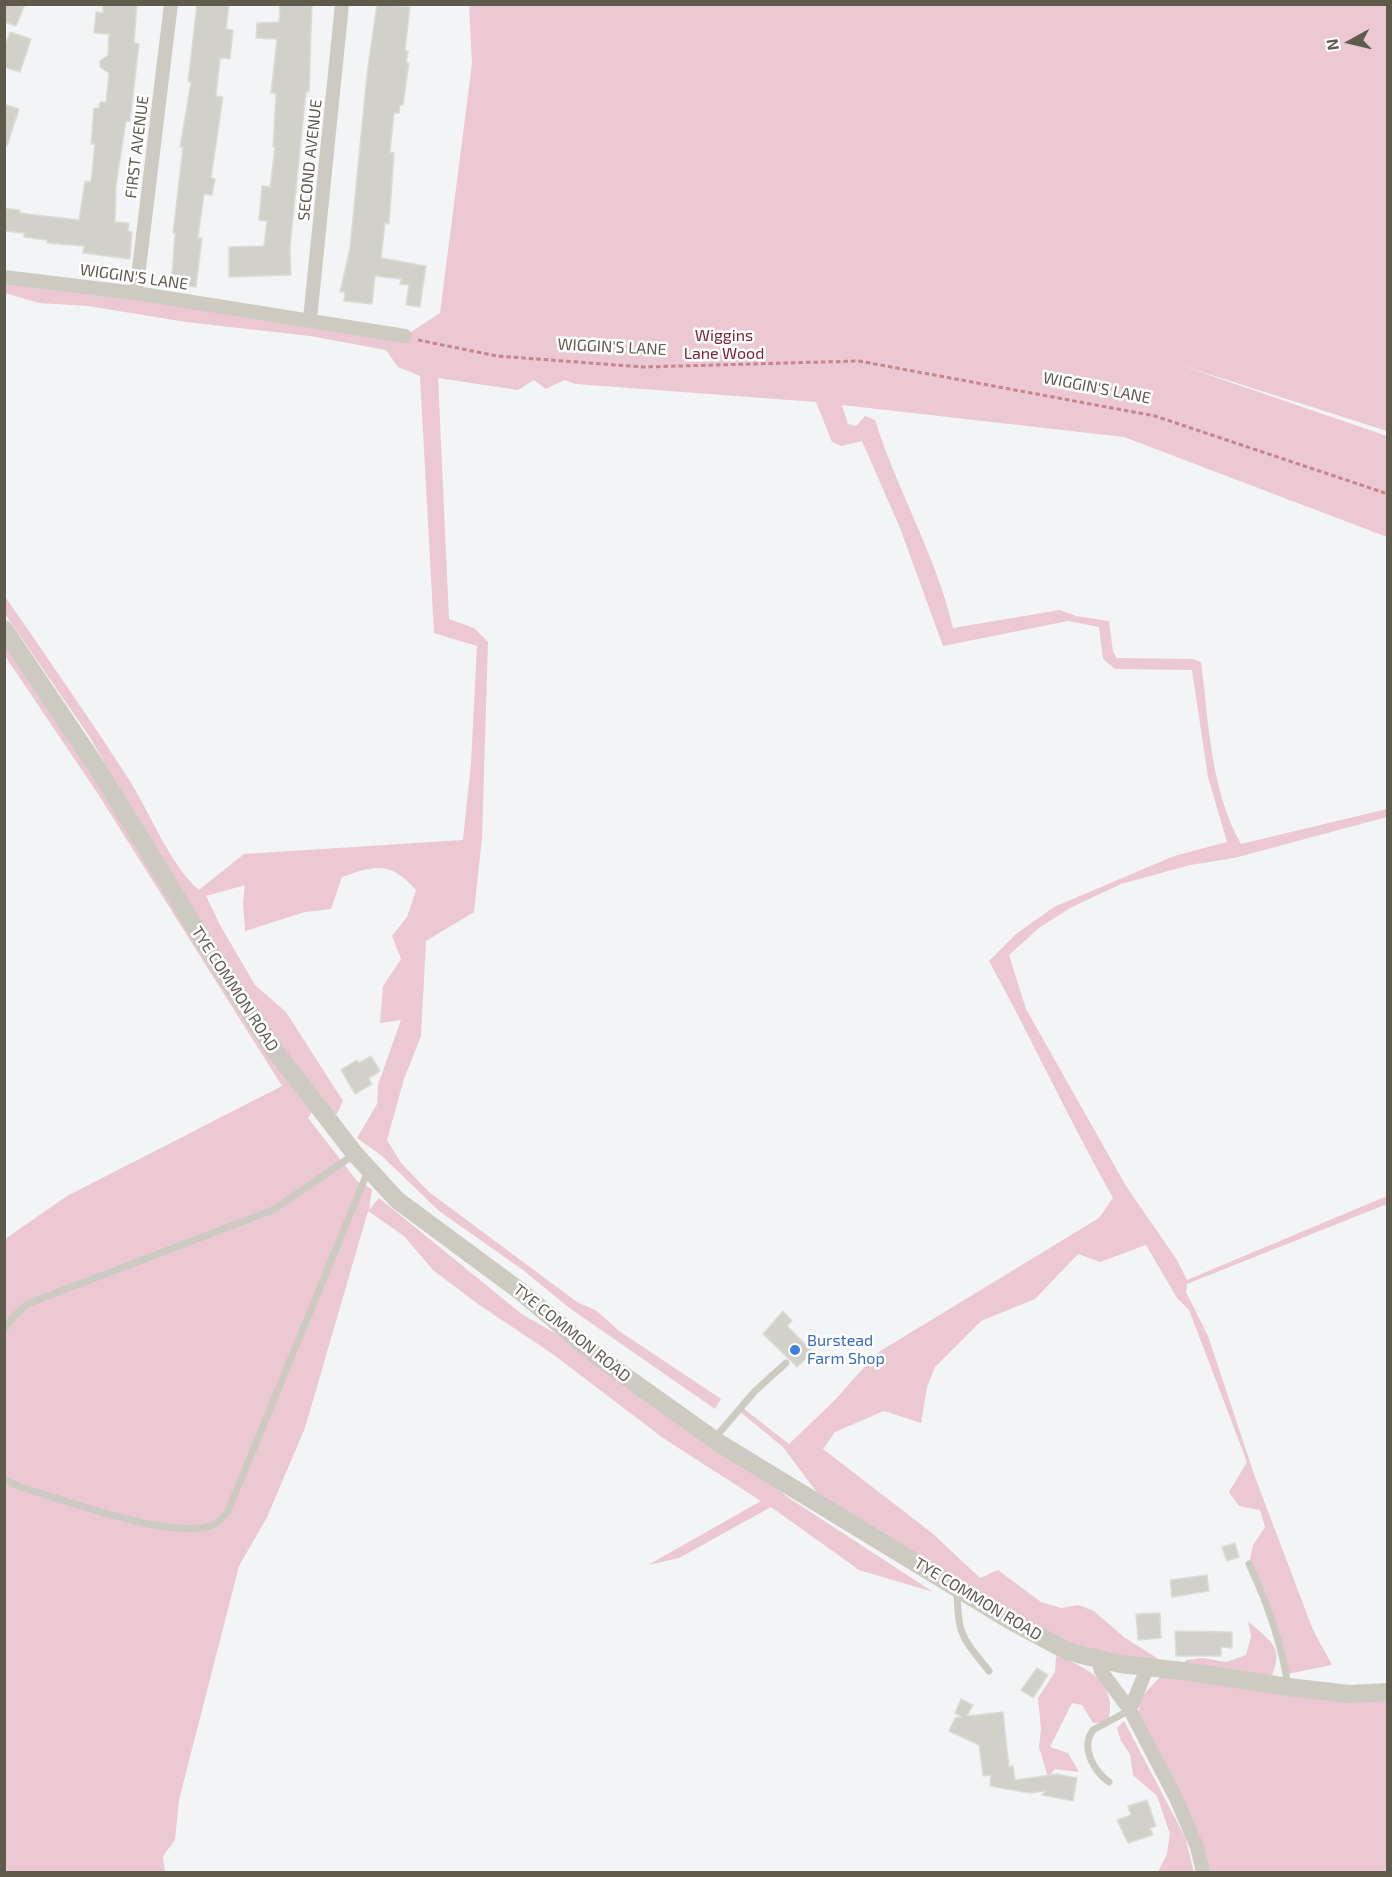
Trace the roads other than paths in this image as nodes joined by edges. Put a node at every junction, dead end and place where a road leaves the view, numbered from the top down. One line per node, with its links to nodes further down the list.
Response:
1 (171, 4): 4 (street, FIRST AVENUE)
2 (342, 4): 5 (street, SECOND AVENUE)
3 (4, 277): 4 (street, WIGGIN'S LANE)
4 (136, 293): 5 (street, WIGGIN'S LANE)
5 (310, 319): 6 (street, WIGGIN'S LANE)
6 (405, 336)
7 (4, 629): 8 (street, TYE COMMON ROAD)
8 (355, 1154): 9 (street, TYE COMMON ROAD); 10 (lane)
9 (368, 1169): 12 (street, TYE COMMON ROAD); 13 (lane)
10 (4, 1330)
11 (786, 1363): 12 (lane)
12 (714, 1439): 15 (street, TYE COMMON ROAD)
13 (4, 1479)
14 (1249, 1564): 19 (lane)
15 (957, 1588): 16 (street, TYE COMMON ROAD); 18 (lane)
16 (1098, 1660): 17 (street, TYE COMMON ROAD); 21 (street)
17 (1148, 1666): 19 (street, TYE COMMON ROAD); 21 (street)
18 (989, 1671)
19 (1289, 1687): 20 (street, TYE COMMON ROAD)
20 (1388, 1692)
21 (1130, 1710): 22 (lane); 23 (street)
22 (1109, 1782)
23 (1203, 1872)

